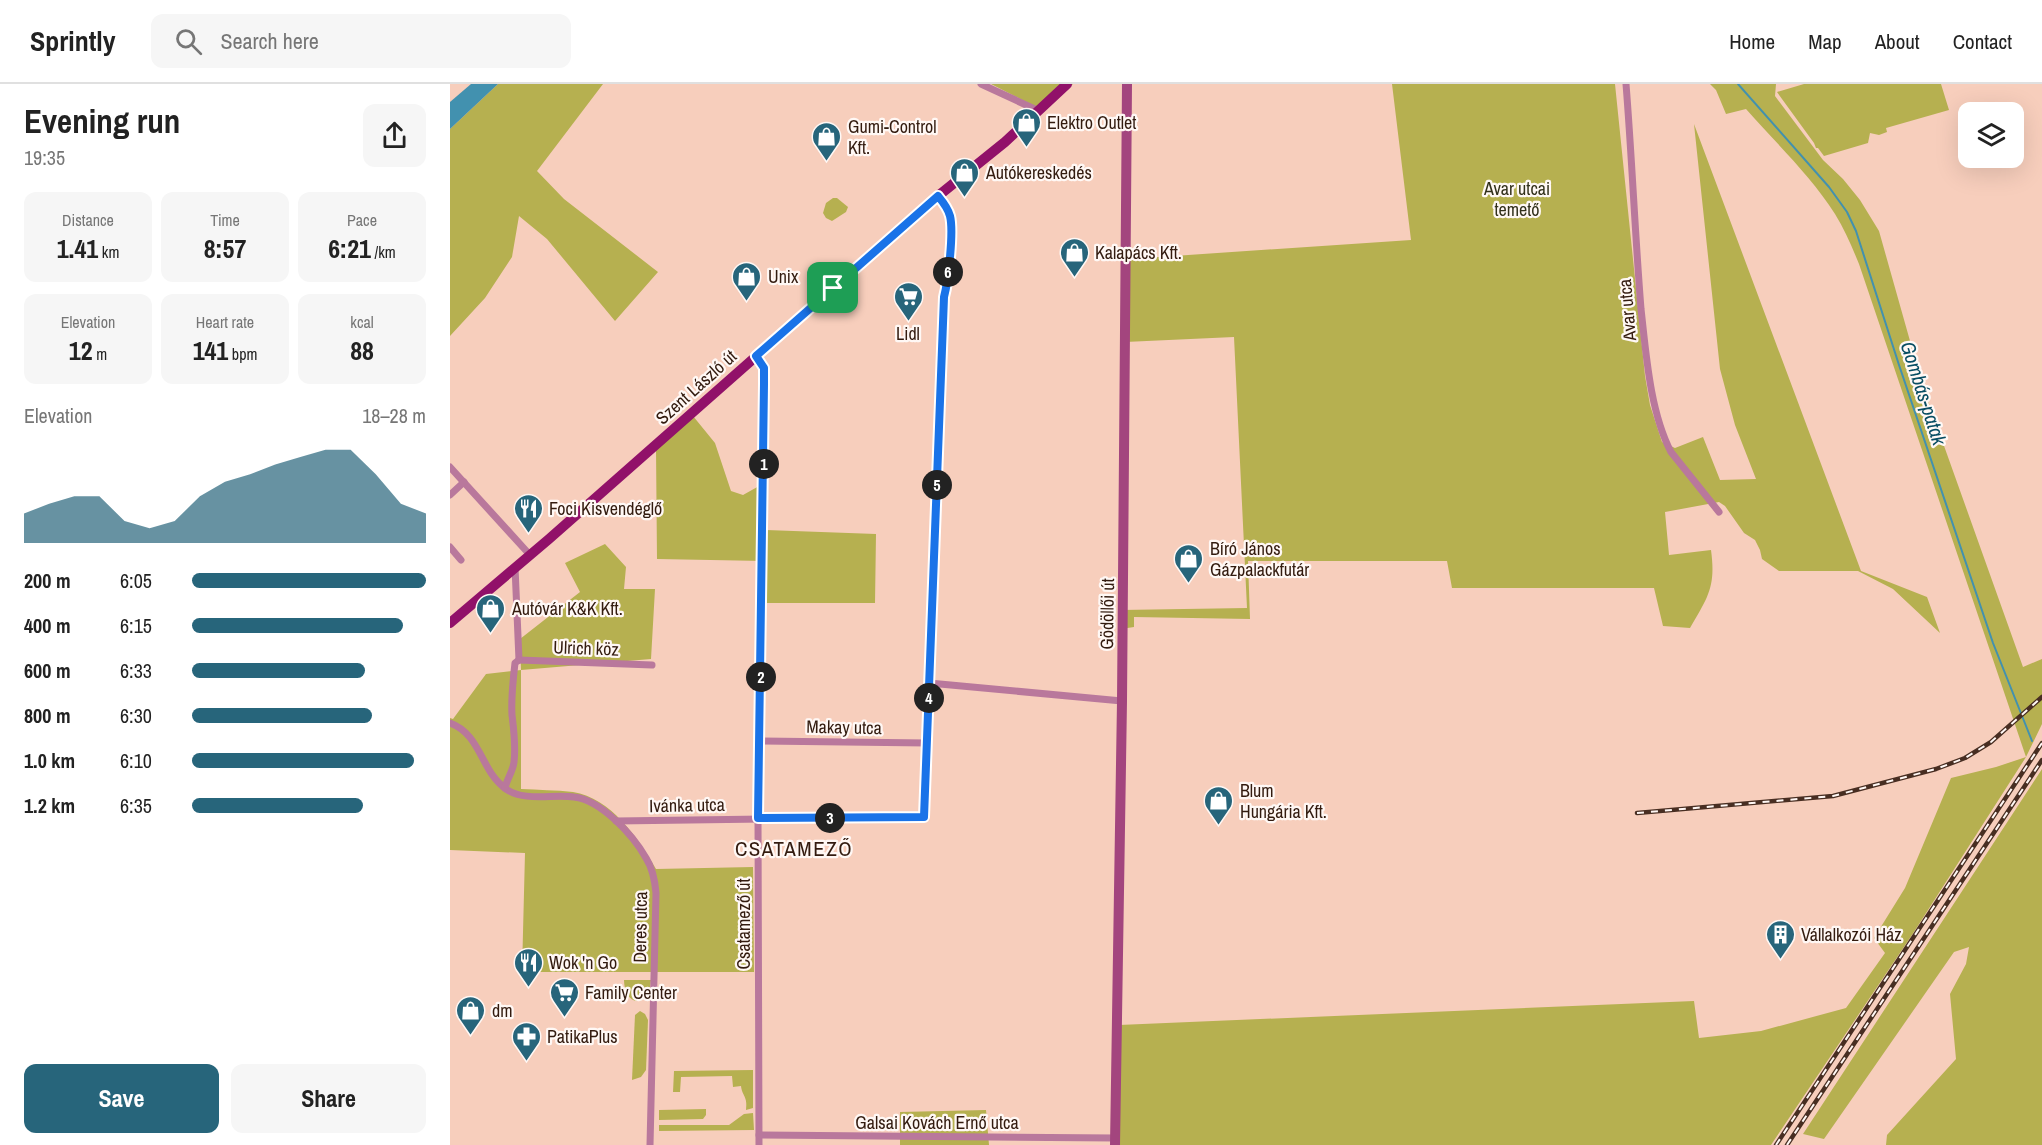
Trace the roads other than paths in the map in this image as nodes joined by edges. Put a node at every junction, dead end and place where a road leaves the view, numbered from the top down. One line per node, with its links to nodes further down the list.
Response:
1 (981, 84): 5 (street)
2 (1067, 84): 5 (main road, Szent László út)
3 (1128, 84): 20 (main road, Gödöllői út)
4 (1626, 84): 11 (street, Avar utca)
5 (1039, 111): 6 (main road, Szent László út)
6 (938, 196): 7 (main road, Szent László út); 19 (street)
7 (756, 356): 13 (main road, Szent László út); 22 (street, Csatamező út)
8 (450, 467): 9 (street)
9 (464, 482): 10 (street); 13 (street)
10 (450, 495)
11 (1719, 512)
12 (450, 547): 14 (street)
13 (530, 555): 15 (main road, Szent László út)
14 (461, 560)
15 (515, 567): 16 (main road, Szent László út); 17 (street)
16 (452, 624)
17 (519, 660): 18 (street, Ulrich köz); 24 (street)
18 (652, 665)
19 (929, 683): 20 (street); 23 (street)
20 (1122, 701): 29 (main road, Gödöllői út)
21 (450, 723): 24 (street)
22 (760, 741): 23 (street, Makay utca); 25 (street, Csatamező út)
23 (927, 744): 25 (street, Ivánka utca)
24 (505, 788): 26 (street, Deres utca)
25 (758, 818): 26 (street, Ivánka utca); 27 (street, Csatamező út)
26 (616, 821): 30 (street, Deres utca)
27 (759, 1136): 28 (street, Galsai Kovách Ernő utca); 31 (street, Csatamező út)
28 (898, 1137): 29 (street, Galsai Kovách Ernő utca); 32 (street)
29 (1115, 1142)
30 (650, 1145)
31 (759, 1145)
32 (898, 1145)

